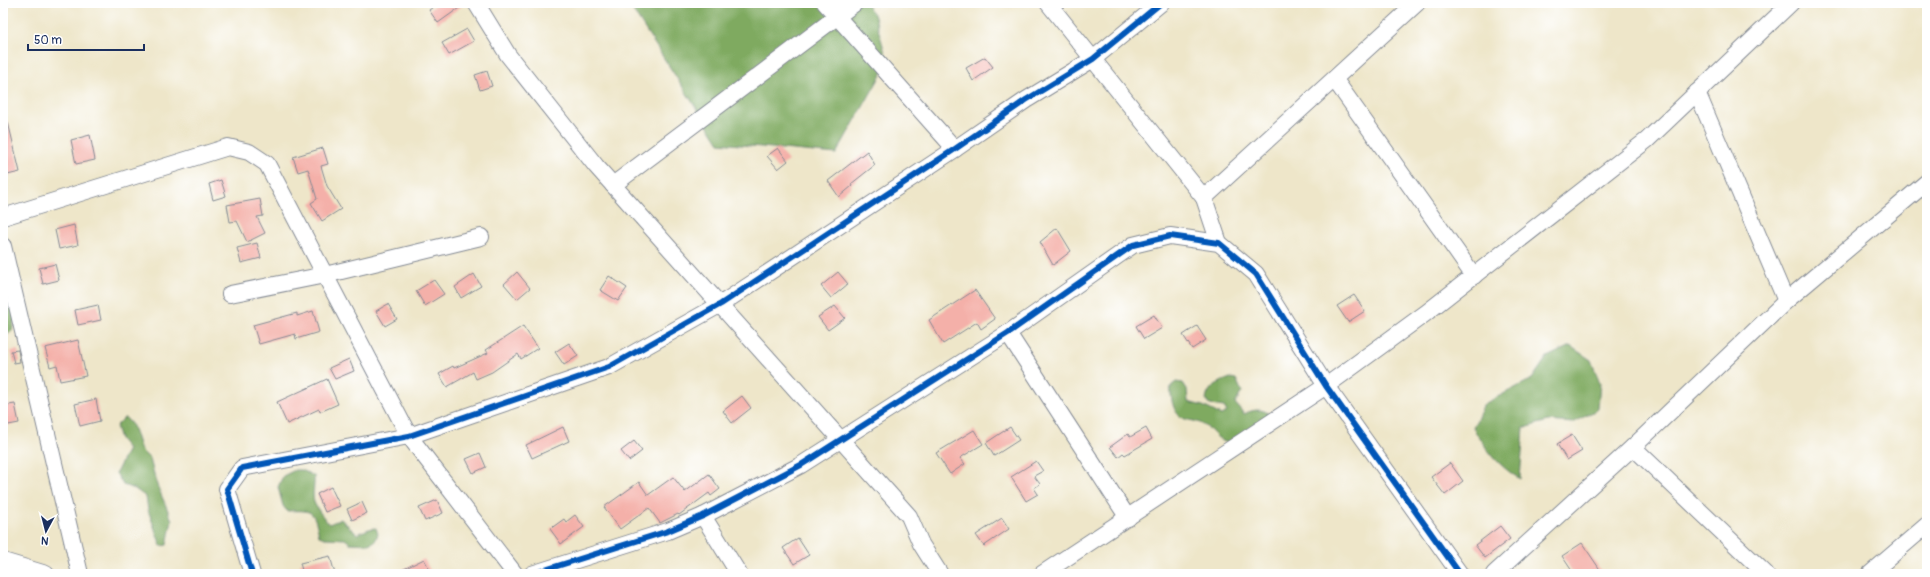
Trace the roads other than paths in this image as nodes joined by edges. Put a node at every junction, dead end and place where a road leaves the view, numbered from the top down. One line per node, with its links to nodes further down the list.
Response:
1 (476, 3): 14 (street)
2 (825, 3): 8 (street)
3 (855, 3): 8 (street)
4 (1048, 3): 9 (street)
5 (1161, 3): 9 (street)
6 (1418, 3): 10 (street)
7 (1791, 3): 11 (street)
8 (835, 16): 12 (street); 14 (street)
9 (1093, 59): 12 (street); 15 (street)
10 (1335, 80): 15 (street); 21 (street)
11 (1697, 92): 21 (street); 23 (street)
12 (956, 149): 24 (street)
13 (1927, 182): 23 (street)
14 (613, 185): 24 (street)
15 (1204, 198): 18 (street)
16 (3, 216): 20 (street)
17 (481, 237): 20 (street)
18 (1219, 243): 25 (street); 26 (street)
19 (3, 246): 35 (street)
20 (325, 275): 22 (street); 27 (street)
21 (1474, 276): 26 (street)
22 (230, 294)
23 (1786, 301): 29 (street)
24 (721, 304): 27 (street); 28 (street)
25 (1008, 333): 28 (street); 31 (street)
26 (1326, 386): 31 (street); 42 (street)
27 (409, 436): 36 (street); 37 (street)
28 (841, 440): 30 (street); 40 (street)
29 (1633, 447): 43 (street); 44 (street)
30 (703, 516): 38 (street); 39 (street)
31 (1128, 518): 41 (street)
32 (1927, 525): 45 (street)
33 (3, 561): 34 (street)
34 (46, 574)
35 (80, 574)
36 (252, 574)
37 (515, 574)
38 (532, 574)
39 (739, 574)
40 (940, 574)
41 (1042, 574)
42 (1460, 574)
43 (1494, 574)
44 (1766, 574)
45 (1870, 574)

